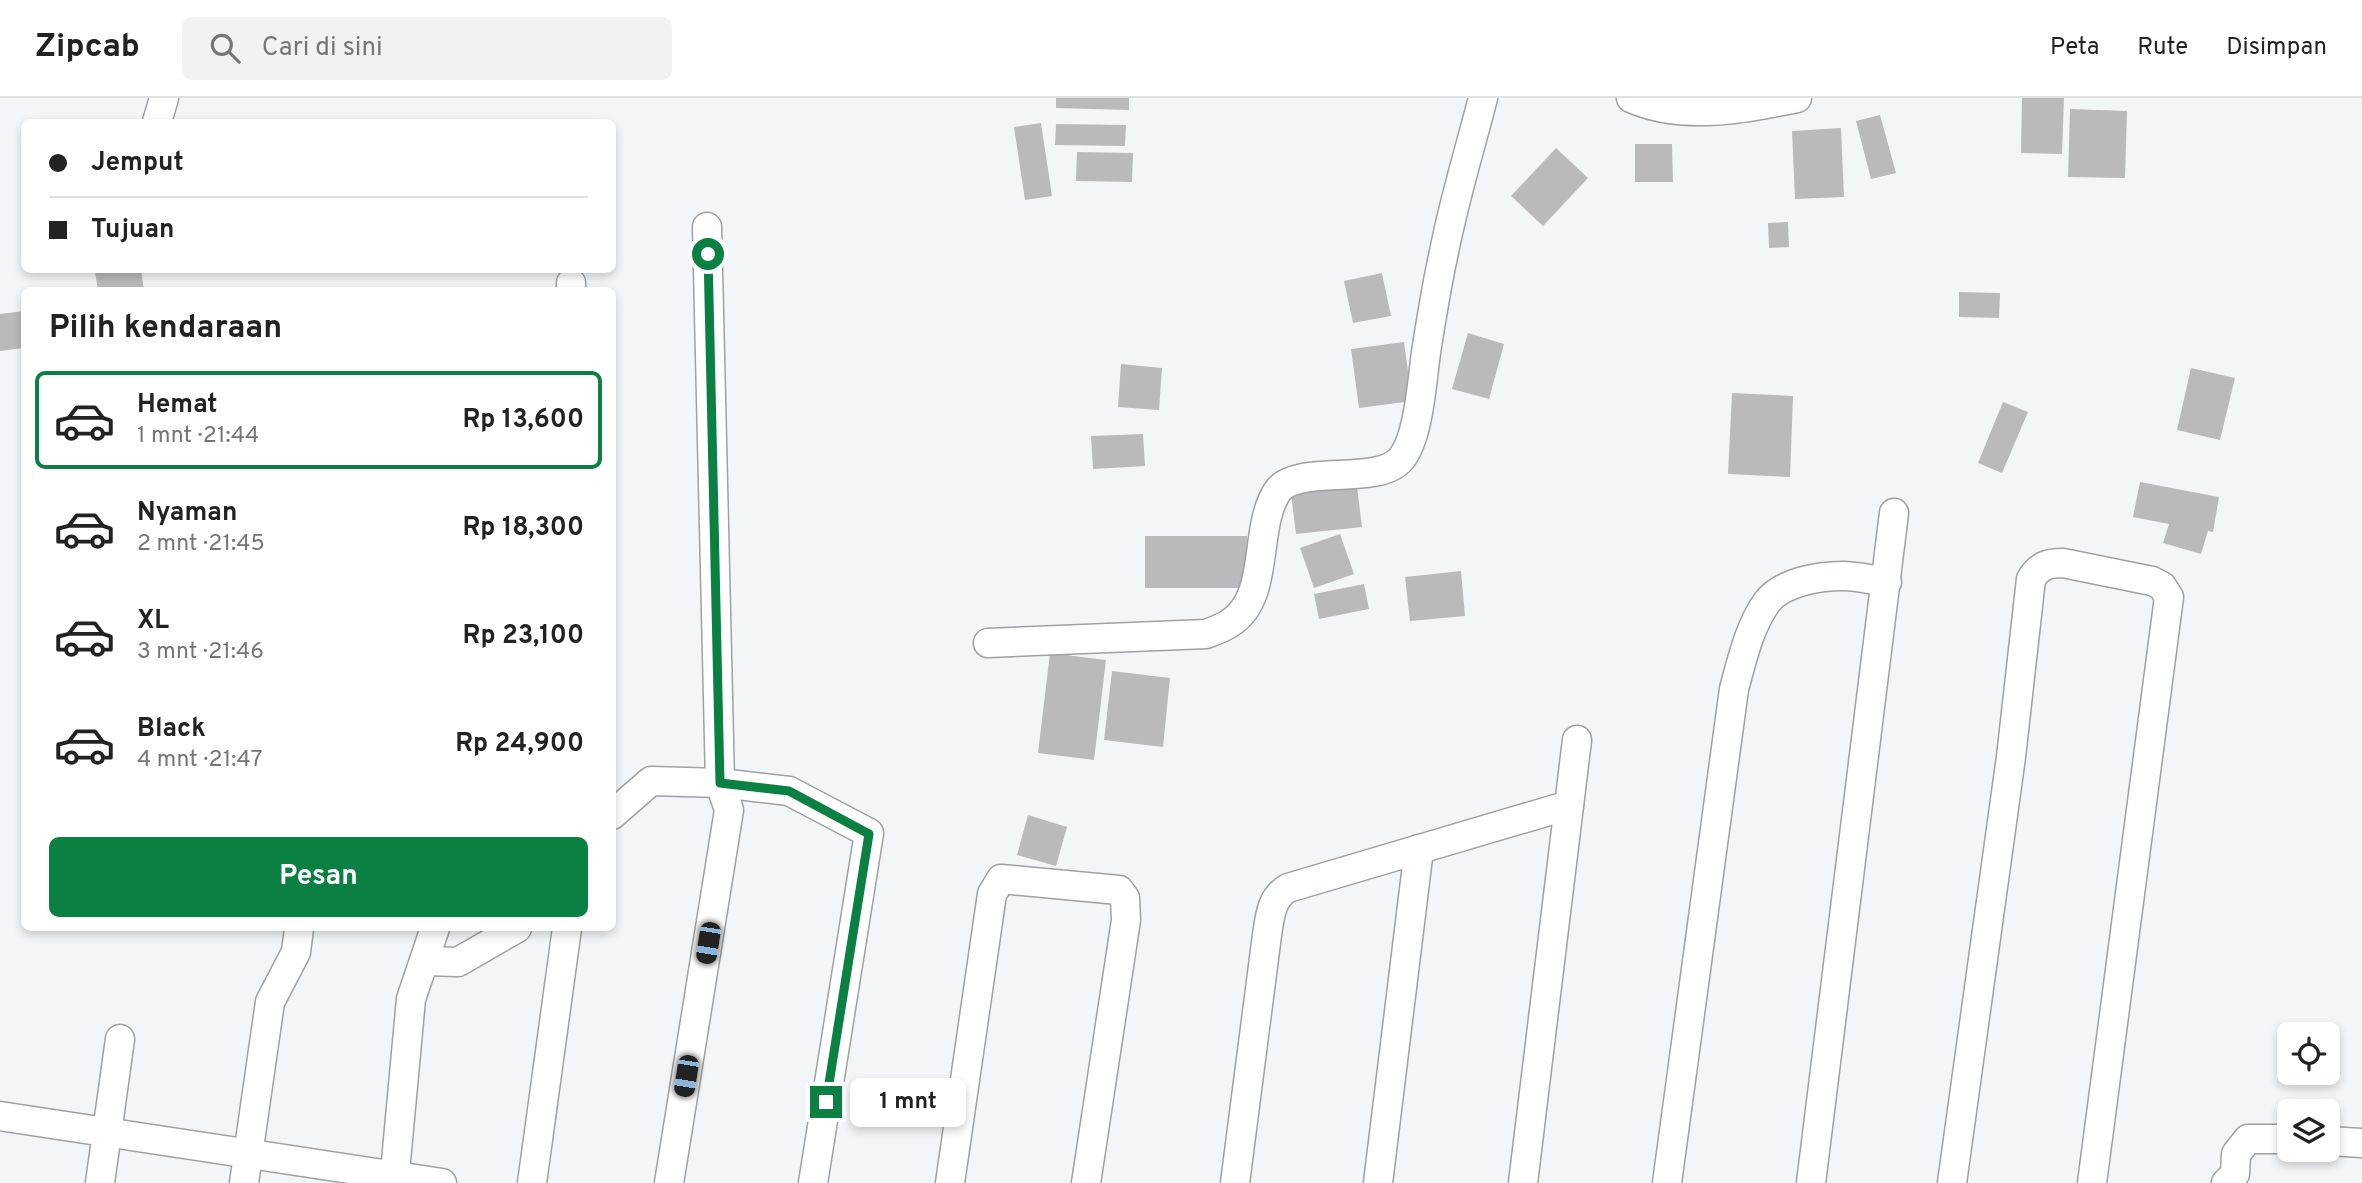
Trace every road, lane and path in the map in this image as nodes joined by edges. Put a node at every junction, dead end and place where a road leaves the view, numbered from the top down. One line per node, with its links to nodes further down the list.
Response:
1 (164, 98): 5 (street)
2 (1483, 98): 9 (street)
3 (1631, 98): 4 (street)
4 (1797, 98)
5 (158, 119)
6 (707, 227): 11 (street)
7 (1894, 513): 8 (street)
8 (1886, 582): 39 (street); 40 (street)
9 (988, 643)
10 (1577, 740): 12 (street)
11 (720, 783): 13 (street); 32 (street); 33 (street)
12 (1569, 805): 14 (street); 38 (street)
13 (616, 811)
14 (1419, 849): 36 (street); 37 (street)
15 (299, 931): 26 (street)
16 (434, 931): 19 (street)
17 (512, 931): 19 (street)
18 (567, 931): 31 (street)
19 (425, 961): 27 (street)
20 (120, 1039): 22 (street)
21 (0, 1116): 22 (street)
22 (107, 1132): 26 (street); 28 (street)
23 (2277, 1139): 43 (street)
24 (2340, 1142): 25 (street)
25 (2362, 1143)
26 (248, 1154): 27 (street); 29 (street)
27 (395, 1179): 30 (street)
28 (100, 1183)
29 (244, 1183)
30 (442, 1183)
31 (532, 1183)
32 (669, 1183)
33 (813, 1183)
34 (950, 1183): 35 (street)
35 (1086, 1183)
36 (1235, 1183)
37 (1378, 1183)
38 (1523, 1183)
39 (1667, 1183)
40 (1811, 1183)
41 (1952, 1183): 42 (street)
42 (2092, 1183)
43 (2226, 1183)

